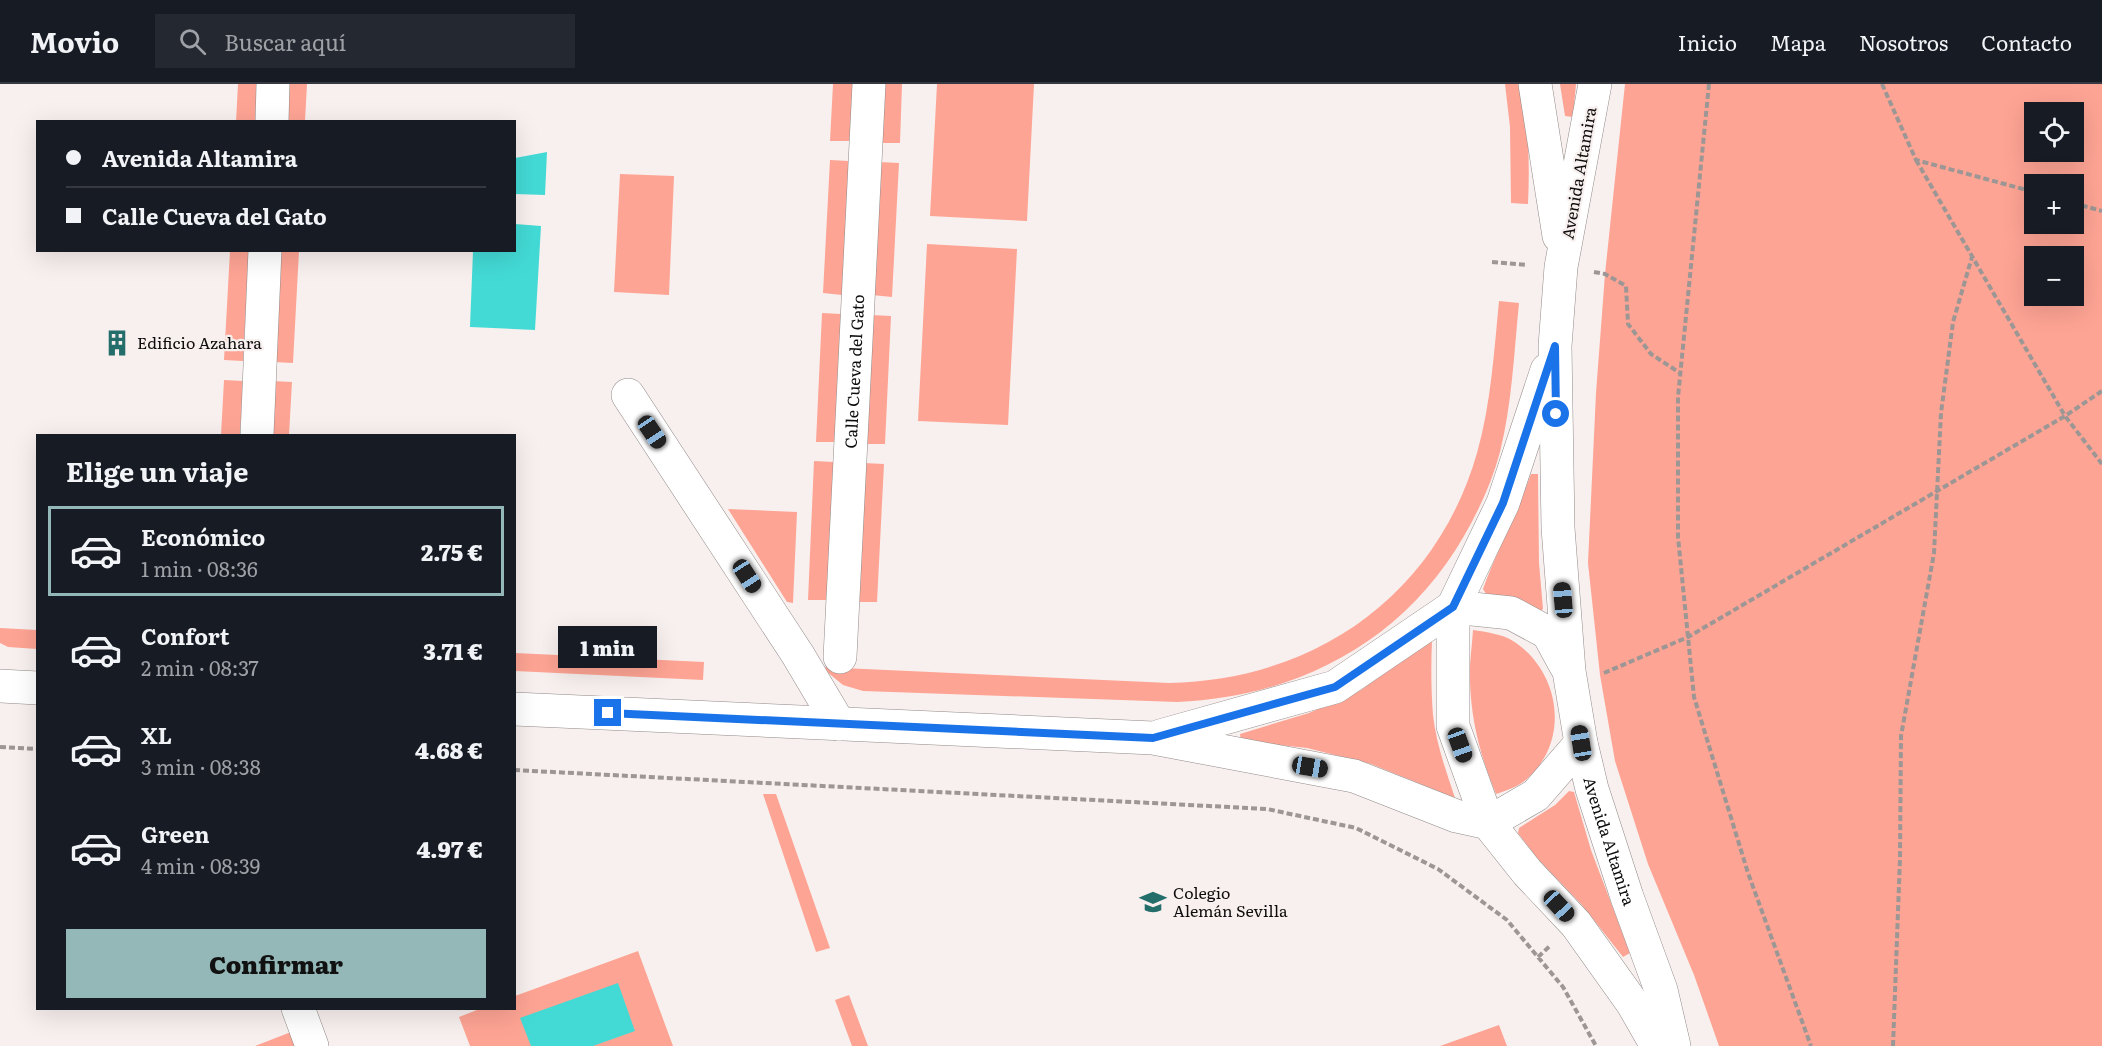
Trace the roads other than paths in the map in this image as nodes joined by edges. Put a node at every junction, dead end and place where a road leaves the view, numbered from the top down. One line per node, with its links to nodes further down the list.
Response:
1 (273, 84): 5 (street)
2 (869, 84): 12 (street, Calle Cueva del Gato)
3 (1535, 84): 7 (street, Avenida Altamira)
4 (1596, 84): 7 (street, Avenida Altamira)
5 (272, 120)
6 (266, 252): 10 (street)
7 (1562, 264): 8 (street, Avenida Altamira)
8 (1555, 346): 11 (street, Avenida Altamira); 13 (street, Avenida Altamira)
9 (628, 395): 17 (street)
10 (257, 434)
11 (1453, 607): 13 (street); 18 (street); 20 (street, Avenida Altamira)
12 (840, 657)
13 (1570, 676): 19 (street, Avenida Altamira)
14 (0, 686): 15 (street)
15 (36, 688)
16 (516, 709): 17 (street)
17 (838, 724): 18 (street)
18 (1153, 738): 20 (street)
19 (1581, 743): 20 (street); 24 (street, Avenida Altamira)
20 (1488, 823): 23 (street, Avenida Altamira)
21 (299, 1010): 22 (street)
22 (312, 1046)
23 (1657, 1046)
24 (1674, 1046)

